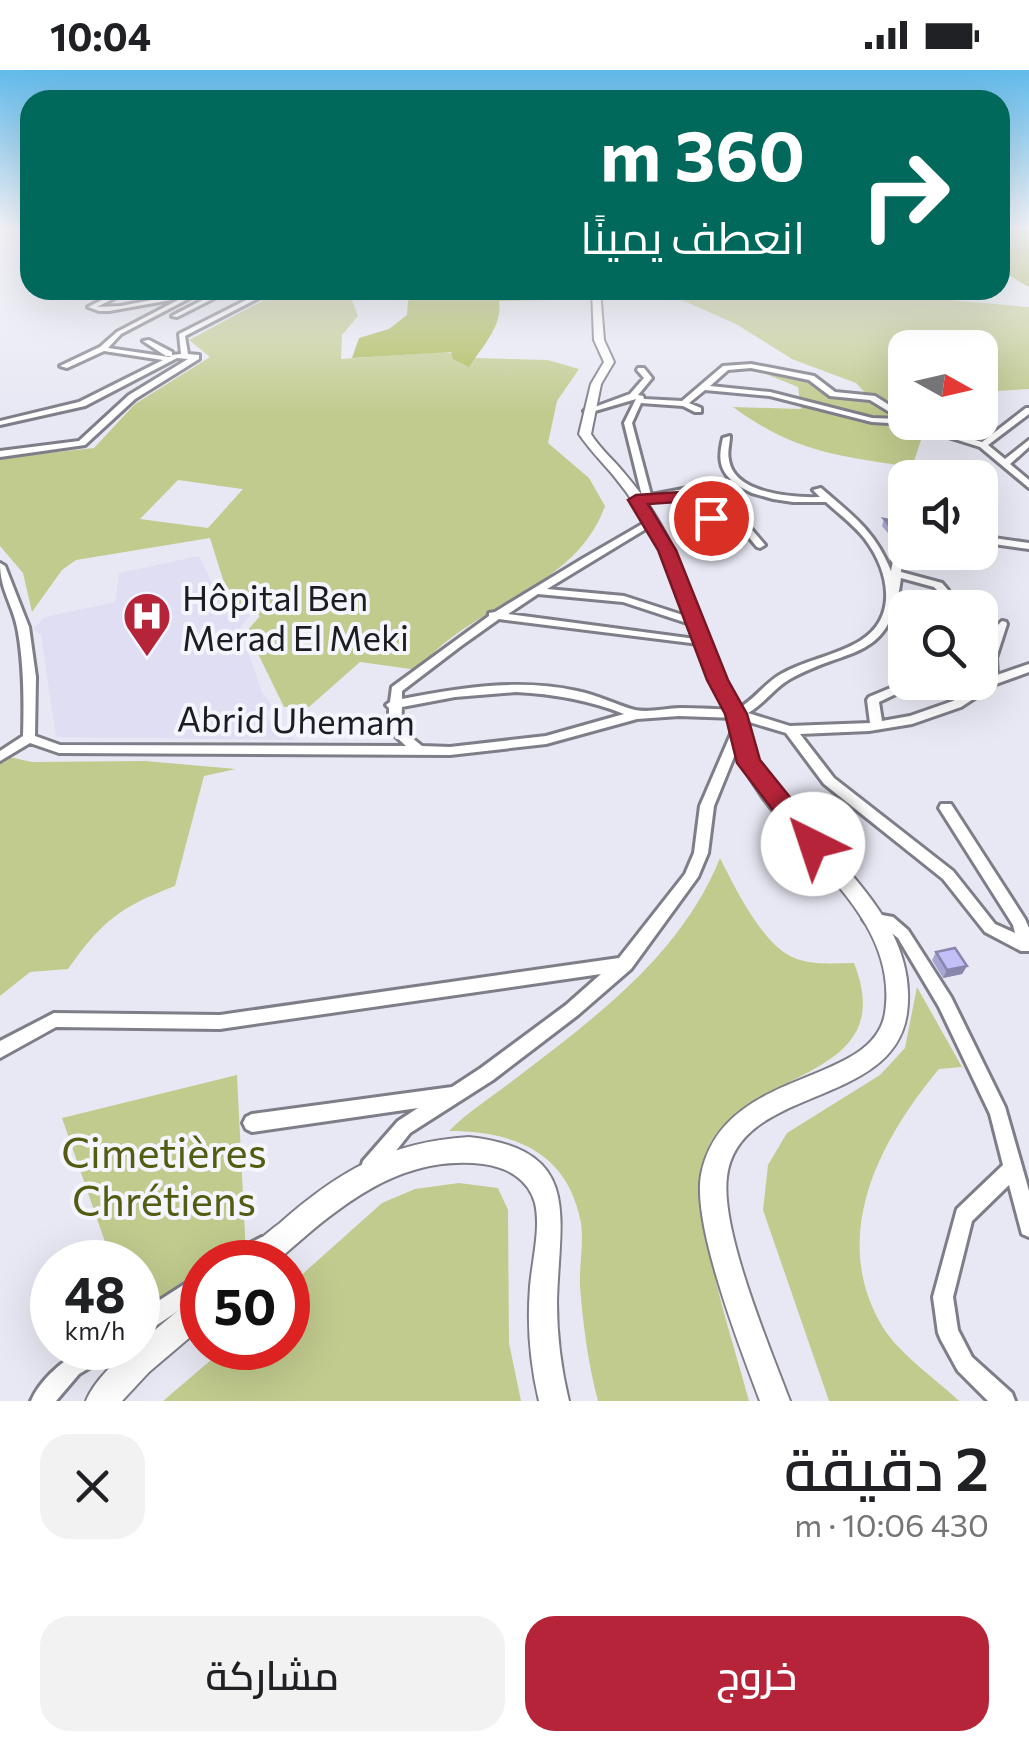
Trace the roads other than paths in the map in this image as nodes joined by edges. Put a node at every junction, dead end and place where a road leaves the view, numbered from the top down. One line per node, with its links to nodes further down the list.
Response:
1 (106, 300): 8 (street)
2 (137, 300): 8 (street)
3 (153, 300): 8 (street)
4 (182, 300): 11 (street)
5 (207, 300): 9 (street)
6 (249, 300): 12 (street)
7 (596, 300): 21 (main road)
8 (134, 302)
9 (176, 316)
10 (147, 340): 12 (street)
11 (104, 350): 12 (street); 13 (street)
12 (178, 356): 23 (street); 28 (street)
13 (64, 366)
14 (641, 370): 16 (street)
15 (706, 388): 17 (street); 18 (street); 22 (street)
16 (637, 398): 17 (street); 21 (street); 34 (street)
17 (684, 404): 19 (street)
18 (888, 408)
19 (698, 410)
20 (1029, 410): 27 (street)
21 (588, 411): 34 (main road)
22 (888, 420)
23 (0, 424)
24 (727, 438): 30 (street)
25 (970, 440): 27 (street)
26 (1029, 443): 29 (street)
27 (982, 445): 29 (street)
28 (0, 454)
29 (1006, 463): 31 (street)
30 (736, 482): 33 (street); 35 (street)
31 (1029, 485)
32 (818, 490): 35 (street)
33 (681, 497): 34 (street); 38 (street)
34 (642, 499): 36 (main road)
35 (827, 499): 43 (street)
36 (651, 522): 46 (street); 49 (main road)
37 (998, 541): 39 (street)
38 (760, 545)
39 (1029, 546)
40 (0, 566): 62 (street)
41 (899, 570): 42 (street)
42 (899, 574): 44 (street); 45 (street)
43 (891, 590)
44 (895, 590)
45 (943, 590)
46 (536, 591): 48 (street); 49 (street)
47 (888, 611): 59 (street)
48 (494, 615): 52 (street); 57 (street)
49 (694, 622): 52 (main road)
50 (1002, 624): 51 (street)
51 (998, 635)
52 (703, 643): 59 (main road)
53 (1029, 668): 54 (street, Abrid Uhemam)
54 (998, 679)
55 (888, 694): 60 (street)
56 (963, 700): 60 (street, Abrid Uhemam)
57 (392, 705): 58 (street); 63 (street)
58 (637, 716): 59 (street, Abrid Uhemam); 63 (street, Abrid Uhemam)
59 (738, 720): 61 (street, Abrid Uhemam); 66 (main road); 67 (street)
60 (876, 726): 61 (street, Abrid Uhemam)
61 (790, 730): 65 (street)
62 (29, 738): 63 (street, Abrid Uhemam); 64 (street)
63 (419, 751)
64 (0, 757)
65 (946, 808)
66 (872, 919): 71 (street); 82 (main road)
67 (625, 964): 68 (street); 69 (street)
68 (0, 1050)
69 (454, 1095): 70 (street); 72 (street)
70 (252, 1123)
71 (1011, 1170): 73 (street); 83 (street)
72 (364, 1176): 74 (main road); 81 (main road)
73 (1029, 1227)
74 (286, 1235): 75 (street); 76 (main road)
75 (276, 1240)
76 (280, 1240)
77 (180, 1327): 80 (main road)
78 (69, 1370): 79 (street)
79 (42, 1401)
80 (101, 1401)
81 (554, 1401)
82 (774, 1401)
83 (1004, 1401)

